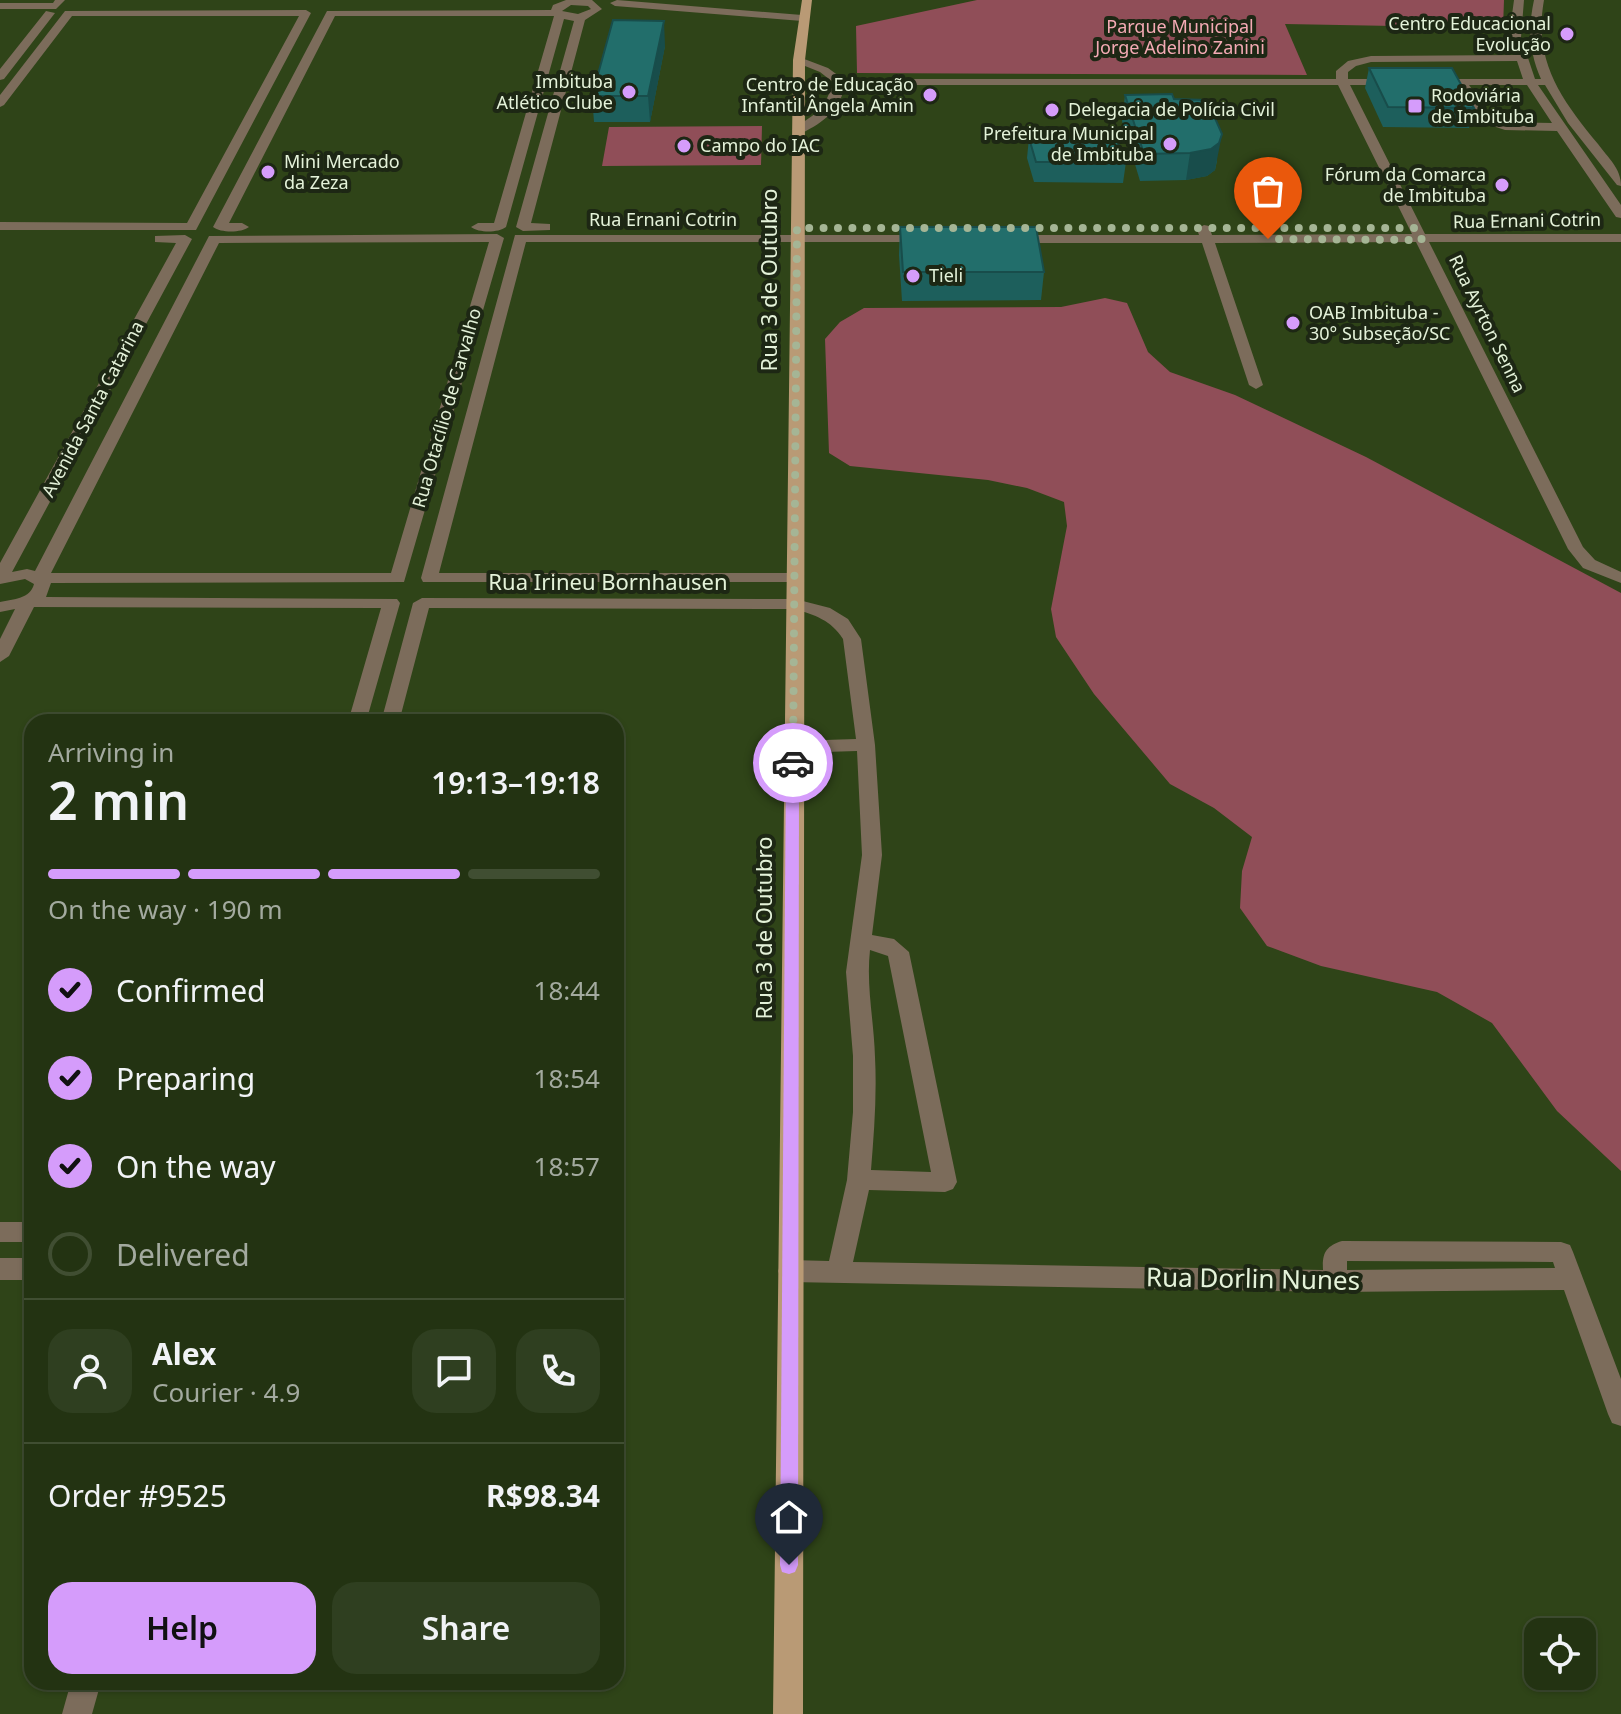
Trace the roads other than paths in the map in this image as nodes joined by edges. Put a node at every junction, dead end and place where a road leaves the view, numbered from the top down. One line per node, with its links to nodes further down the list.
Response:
1 (1519, 0): 14 (street)
2 (1539, 0): 15 (street)
3 (586, 1): 9 (street); 11 (street)
4 (617, 1): 10 (street); 11 (street)
5 (0, 6): 6 (street)
6 (55, 6): 7 (street); 12 (street); 20 (street)
7 (74, 6): 8 (street); 29 (street)
8 (321, 6): 9 (street); 42 (street, Avenida Santa Catarina); 43 (street, Avenida Santa Catarina)
9 (563, 7): 13 (street); 18 (street, Rua Otacílio de Carvalho)
10 (804, 9): 17 (main road, Rua 3 de Outubro)
11 (596, 12): 13 (street)
12 (0, 13)
13 (580, 17): 19 (street, Rua Otacílio de Carvalho)
14 (1515, 37): 15 (street); 16 (street)
15 (1534, 38): 27 (street)
16 (1521, 58): 21 (street); 26 (street)
17 (799, 60): 22 (street); 34 (main road, Rua 3 de Outubro)
18 (547, 61): 19 (street); 31 (street, Rua Otacílio de Carvalho)
19 (568, 61): 32 (street, Rua Otacílio de Carvalho)
20 (0, 77)
21 (1342, 81): 22 (street); 23 (street); 50 (street, Rua Ayrton Senna)
22 (840, 82): 34 (street)
23 (1402, 82)
24 (1417, 82): 25 (street)
25 (1461, 82): 26 (street); 33 (street)
26 (1530, 82): 27 (street); 33 (street)
27 (1547, 82): 37 (street)
28 (0, 83): 29 (street)
29 (16, 83): 30 (street)
30 (0, 103)
31 (535, 103): 32 (street); 35 (street, Rua Otacílio de Carvalho)
32 (557, 103): 36 (street, Rua Otacílio de Carvalho)
33 (1558, 127): 38 (street)
34 (798, 130): 46 (main road, Rua 3 de Outubro)
35 (519, 159): 36 (street); 44 (street, Rua Otacílio de Carvalho)
36 (542, 159): 45 (street, Rua Otacílio de Carvalho)
37 (1621, 182)
38 (1621, 214)
39 (1002, 228): 48 (street, Rua Ernani Cotrin)
40 (1621, 228): 50 (street, Rua Ernani Cotrin)
41 (2, 232): 42 (street)
42 (188, 233): 43 (street); 59 (street, Avenida Santa Catarina)
43 (217, 233): 44 (street); 60 (street, Avenida Santa Catarina)
44 (498, 233): 45 (street, Rua Ernani Cotrin); 53 (street, Rua Otacílio de Carvalho)
45 (522, 233): 46 (street, Rua Ernani Cotrin); 54 (street, Rua Otacílio de Carvalho)
46 (798, 233): 47 (street, Rua Ernani Cotrin); 65 (main road, Rua 3 de Outubro)
47 (940, 233)
48 (1051, 234): 49 (street, Rua Ernani Cotrin); 51 (street, Rua Ernani Cotrin)
49 (1205, 234): 50 (street, Rua Ernani Cotrin); 55 (street)
50 (1419, 234): 52 (street, Rua Ernani Cotrin); 58 (street, Rua Ayrton Senna)
51 (989, 238)
52 (1621, 238)
53 (469, 332): 54 (street); 56 (street, Rua Otacílio de Carvalho)
54 (495, 332): 57 (street, Rua Otacílio de Carvalho)
55 (1256, 385)
56 (437, 442): 57 (street); 62 (street, Rua Otacílio de Carvalho)
57 (465, 442): 63 (street, Rua Otacílio de Carvalho)
58 (1614, 576)
59 (0, 578): 60 (street)
60 (40, 578): 61 (street); 66 (street, Avenida Santa Catarina)
61 (261, 578): 62 (street); 67 (street)
62 (398, 578): 63 (street, Rua Irineu Bornhausen); 68 (street, Rua Otacílio de Carvalho)
63 (429, 578): 64 (street, Rua Irineu Bornhausen); 69 (street, Rua Otacílio de Carvalho)
64 (616, 578): 65 (street, Rua Irineu Bornhausen); 70 (street)
65 (794, 578): 71 (main road, Rua 3 de Outubro)
66 (28, 602): 67 (street); 72 (street); 73 (street)
67 (253, 603): 68 (street)
68 (391, 603): 69 (street, Rua Irineu Bornhausen); 74 (street)
69 (422, 603): 70 (street, Rua Irineu Bornhausen); 75 (street)
70 (614, 604): 71 (street, Rua Irineu Bornhausen)
71 (795, 604): 78 (street, Rua Irineu Bornhausen); 79 (main road, Rua 3 de Outubro)
72 (0, 607)
73 (0, 656)
74 (370, 679): 75 (street); 76 (street)
75 (402, 679): 77 (street)
76 (359, 714)
77 (392, 714)
78 (866, 745): 79 (street); 80 (street, Rua Irineu Bornhausen)
79 (793, 747): 86 (main road, Rua 3 de Outubro)
80 (861, 941): 81 (street, Rua Irineu Bornhausen); 81 (street)
81 (859, 1180): 87 (street, Rua Irineu Bornhausen)
82 (0, 1232): 83 (street)
83 (24, 1232)
84 (0, 1269): 85 (street)
85 (24, 1269)
86 (790, 1271): 87 (street, Rua Dorlin Nunes); 91 (main road, Rua 3 de Outubro)
87 (839, 1272): 88 (street, Rua Dorlin Nunes)
88 (1621, 1414)
89 (84, 1690): 90 (street)
90 (77, 1714)
91 (788, 1714)

